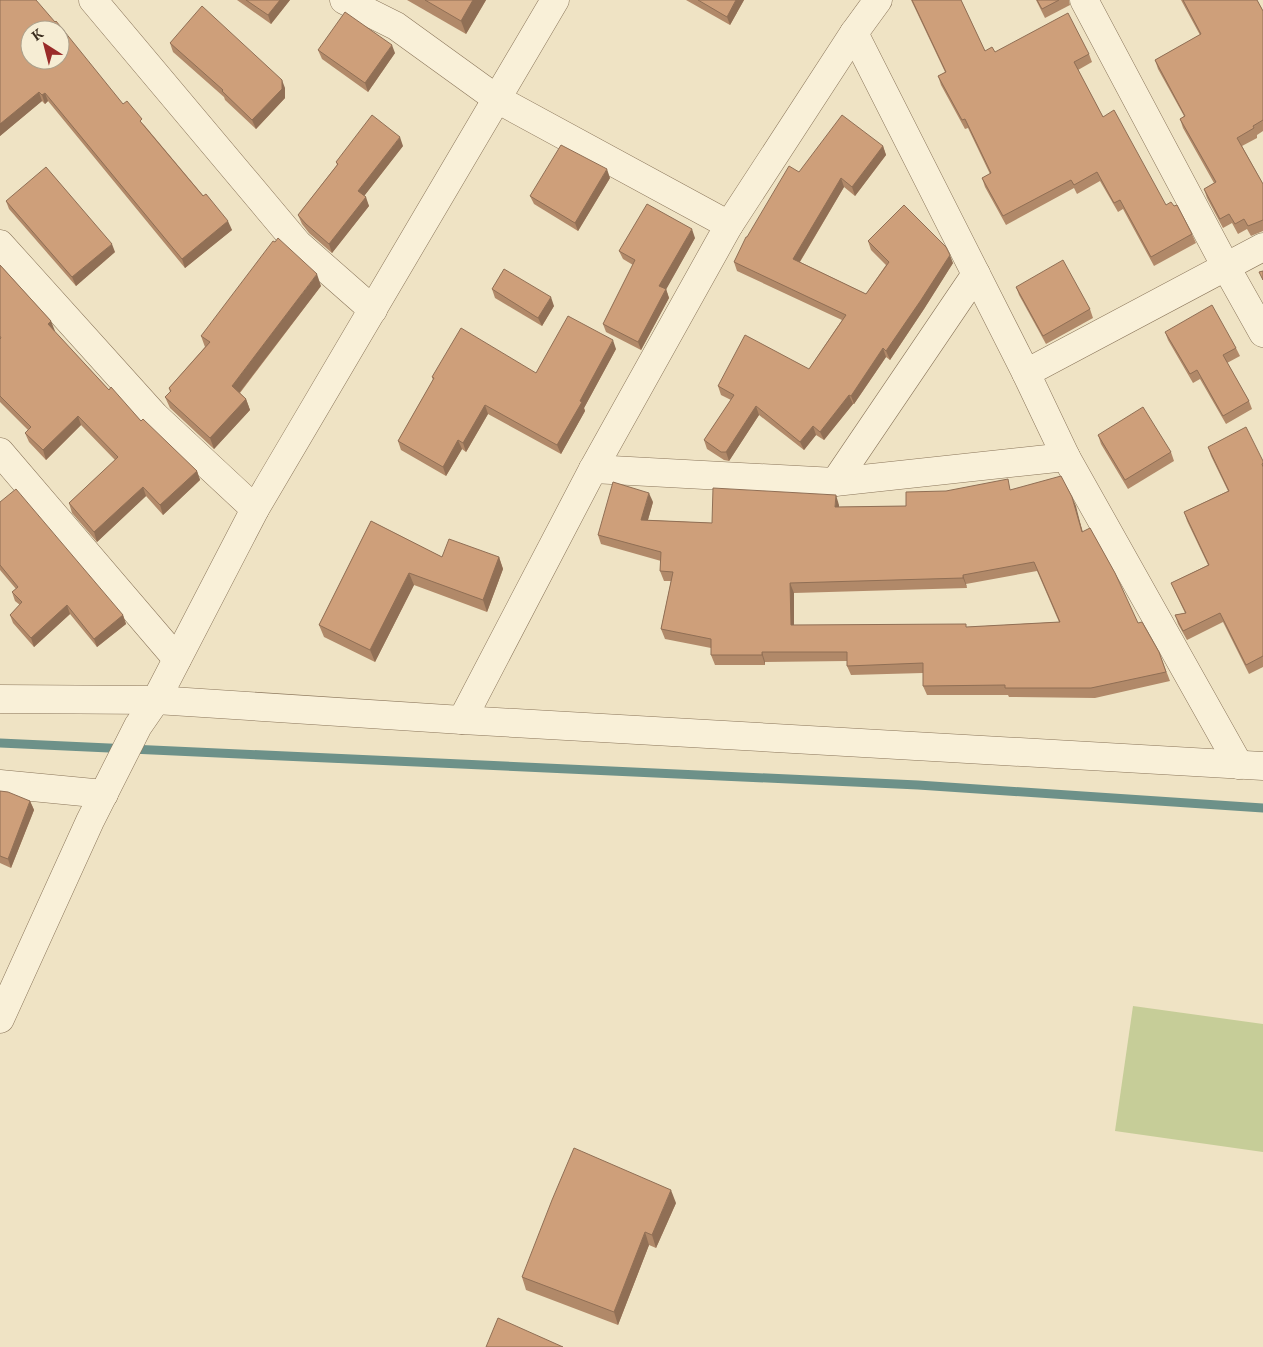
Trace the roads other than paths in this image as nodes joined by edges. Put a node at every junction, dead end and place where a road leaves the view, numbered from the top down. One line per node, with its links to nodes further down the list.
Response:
1 (93, 0): 13 (street)
2 (344, 0): 7 (street)
3 (555, 0): 7 (street)
4 (878, 0): 6 (street)
5 (1084, 0): 11 (street)
6 (854, 33): 8 (street); 12 (street)
7 (497, 99): 8 (street); 13 (street)
8 (729, 225): 18 (street)
9 (0, 244): 20 (street)
10 (1263, 247): 11 (street)
11 (1226, 268): 14 (street); 15 (street)
12 (976, 274): 15 (street); 19 (street)
13 (373, 310): 20 (street)
14 (1263, 333)
15 (1026, 373): 16 (street)
16 (1066, 457): 19 (street); 25 (street)
17 (3, 461): 21 (street)
18 (593, 469): 19 (street); 24 (street)
19 (835, 482)
20 (256, 509): 21 (street)
21 (176, 659): 23 (street)
22 (0, 699): 23 (street)
23 (156, 700): 24 (street); 27 (street)
24 (462, 720): 25 (street)
25 (1251, 765)
26 (0, 784): 27 (street)
27 (106, 790): 28 (street)
28 (0, 1019)

